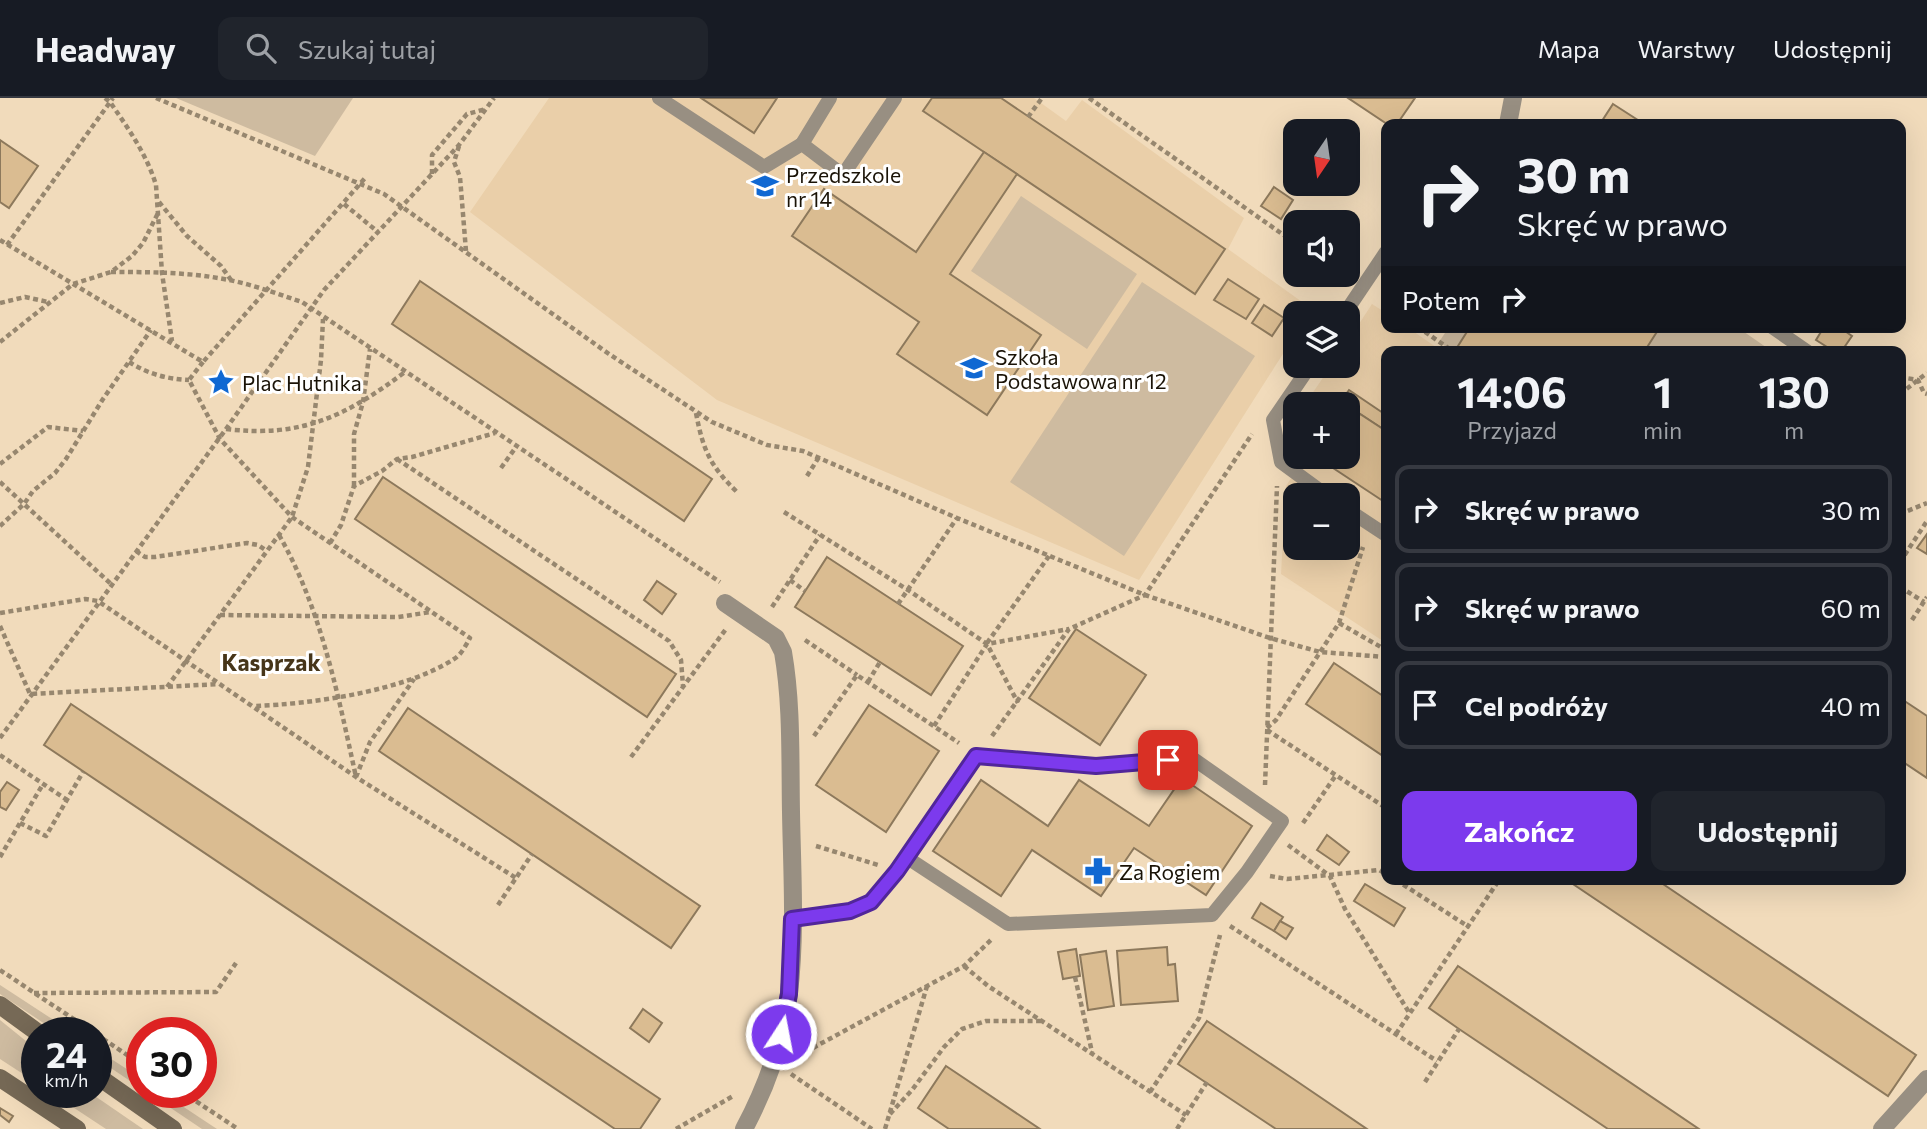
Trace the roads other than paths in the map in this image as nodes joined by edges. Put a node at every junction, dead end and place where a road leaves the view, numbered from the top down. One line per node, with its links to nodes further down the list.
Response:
1 (659, 98): 6 (lane)
2 (830, 98): 6 (lane)
3 (895, 98): 6 (lane)
4 (1513, 98): 5 (street)
5 (1509, 119)
6 (802, 144)
7 (1381, 259): 8 (lane)
8 (1353, 301)
9 (1781, 333): 10 (lane)
10 (1799, 346)
11 (1302, 378): 12 (lane)
12 (1310, 483)
13 (1360, 518): 14 (lane)
14 (1381, 533)
15 (732, 607): 17 (street)
16 (906, 857): 16 (lane); 17 (lane)
17 (792, 919): 23 (street)
18 (0, 1005): 19 (street)
19 (21, 1020)
20 (0, 1078): 24 (street)
21 (1927, 1079): 26 (street)
22 (112, 1086): 25 (street)
23 (748, 1127)
24 (77, 1129)
25 (173, 1129)
26 (1882, 1129)

